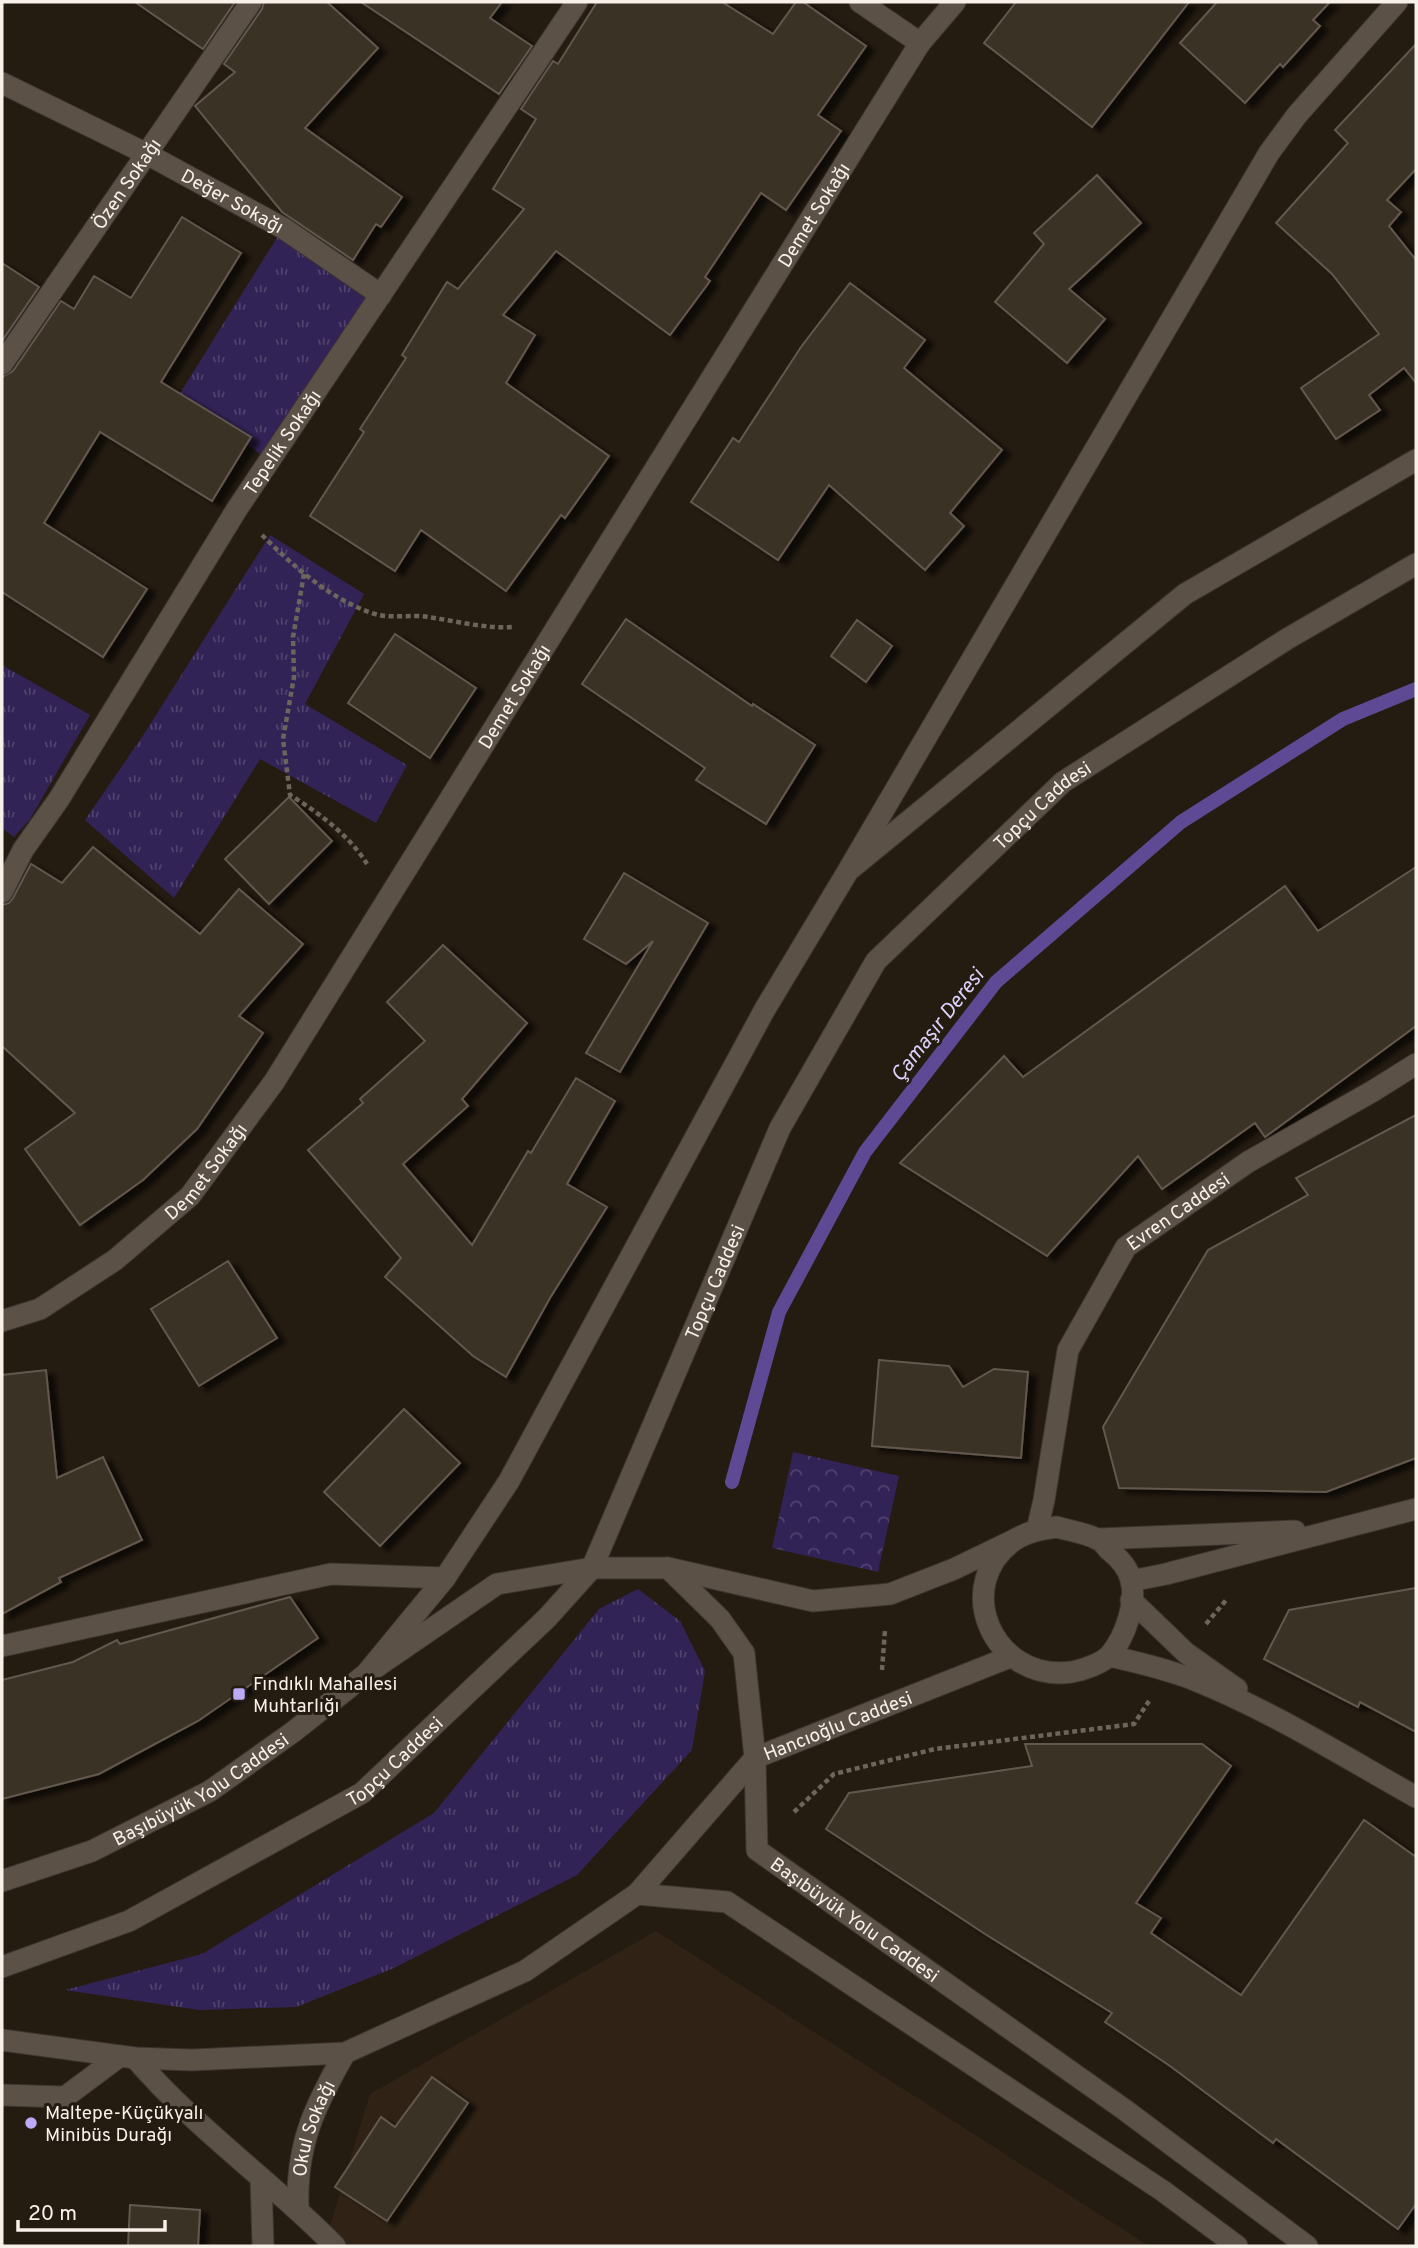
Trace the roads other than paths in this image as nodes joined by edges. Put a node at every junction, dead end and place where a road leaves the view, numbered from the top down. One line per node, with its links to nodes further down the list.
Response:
1 (251, 2): 8 (street, Özen Sokağı)
2 (577, 2): 9 (street, Tepelik Sokağı)
3 (860, 2): 6 (street)
4 (955, 2): 6 (street, Demet Sokağı)
5 (1397, 2): 13 (street)
6 (920, 43): 16 (street, Demet Sokağı)
7 (2, 83): 8 (street, Değer Sokağı)
8 (147, 154): 9 (street, Değer Sokağı); 10 (street, Özen Sokağı)
9 (380, 295): 14 (street, Tepelik Sokağı)
10 (2, 364)
11 (1416, 460): 13 (street)
12 (1416, 565): 23 (street, Topçu Caddesi)
13 (848, 871): 24 (street)
14 (2, 892)
15 (1416, 1064): 18 (street, Evren Caddesi)
16 (2, 1321)
17 (1416, 1509): 19 (street)
18 (1037, 1530): 20 (street); 21 (street)
19 (1332, 1530): 21 (street); 25 (street)
20 (1016, 1539): 22 (street); 28 (street)
21 (1099, 1539): 25 (street)
22 (668, 1567): 23 (street, Başıbüyük Yolu Caddesi); 31 (street, Başıbüyük Yolu Caddesi)
23 (592, 1568): 29 (street, Başıbüyük Yolu Caddesi); 35 (street, Topçu Caddesi)
24 (445, 1578): 26 (street); 29 (street)
25 (1131, 1591): 27 (street); 30 (street)
26 (2, 1646)
27 (1109, 1656): 28 (street); 30 (street)
28 (1010, 1657): 31 (street, Hancıoğlu Caddesi)
29 (366, 1674): 33 (street, Başıbüyük Yolu Caddesi)
30 (1278, 1719): 32 (street)
31 (755, 1758): 34 (street, Hancıoğlu Caddesi); 45 (street, Başıbüyük Yolu Caddesi)
32 (1416, 1797)
33 (2, 1881)
34 (637, 1894): 37 (street); 44 (street)
35 (2, 1966)
36 (2, 2040): 38 (street)
37 (345, 2053): 38 (street); 41 (street, Okul Sokağı)
38 (128, 2057): 39 (street); 40 (street, Okul Sokağı)
39 (2, 2095)
40 (261, 2178): 41 (street, Okul Sokağı); 42 (street)
41 (298, 2208): 43 (street, Okul Sokağı)
42 (263, 2246)
43 (335, 2246)
44 (1237, 2246)
45 (1307, 2246)

